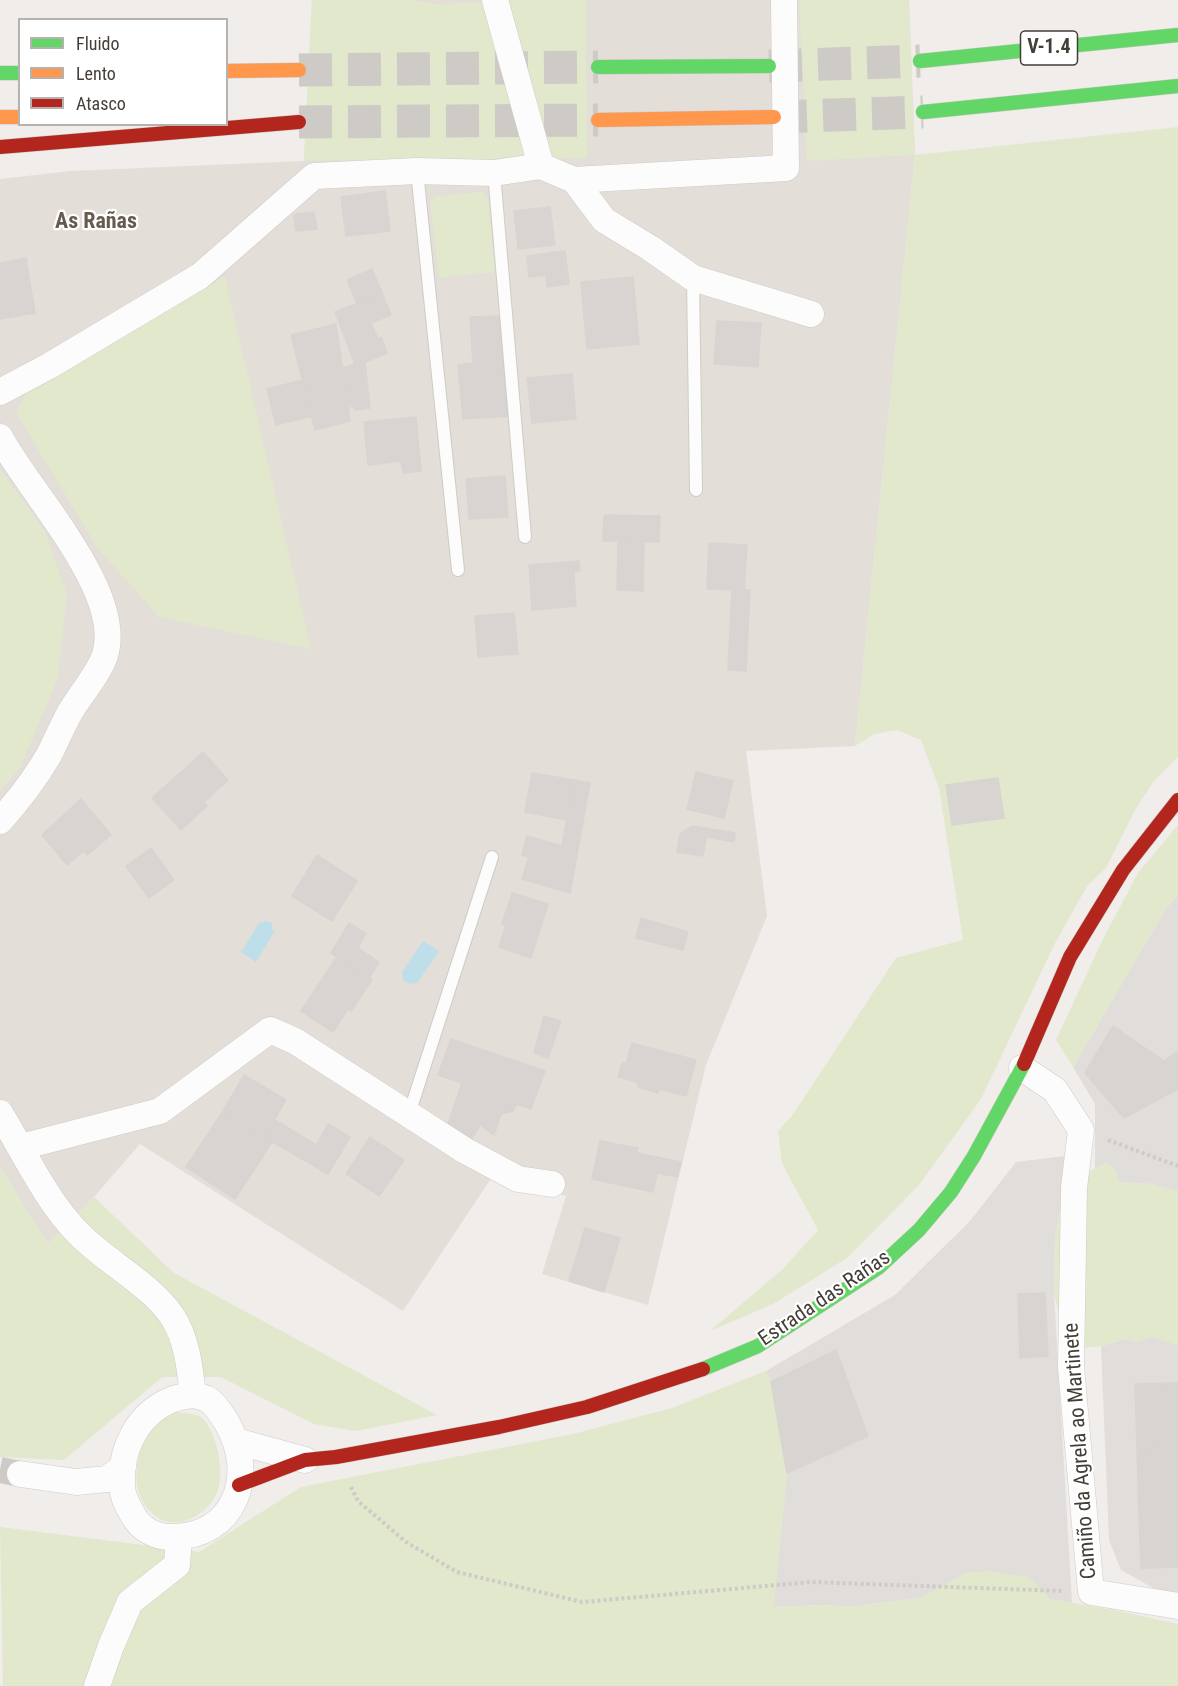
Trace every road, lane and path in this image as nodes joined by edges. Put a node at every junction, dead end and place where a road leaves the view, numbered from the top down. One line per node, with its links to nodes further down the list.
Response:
1 (495, 0): 19 (street)
2 (784, 0): 22 (street)
3 (1178, 35): 4 (main road, V-1.4)
4 (920, 62)
5 (769, 66): 6 (main road)
6 (598, 67)
7 (299, 70): 8 (main road)
8 (228, 71)
9 (0, 73): 10 (main road)
10 (18, 73)
11 (1178, 86): 12 (main road, V-1.4)
12 (924, 112)
13 (0, 117): 14 (main road)
14 (18, 117)
15 (774, 117): 17 (main road)
16 (228, 120): 18 (main road)
17 (598, 120)
18 (0, 147)
19 (541, 166): 21 (street); 22 (street)
20 (417, 171): 21 (street); 25 (street); 29 (lane)
21 (494, 172): 28 (lane)
22 (574, 180): 23 (street)
23 (693, 278): 24 (street); 27 (lane)
24 (811, 314)
25 (0, 392)
26 (0, 437): 31 (street)
27 (696, 490)
28 (525, 537)
29 (458, 570)
30 (1178, 800): 33 (main road, Estrada das Rañas)
31 (0, 821)
32 (492, 857): 35 (lane)
33 (1022, 1068): 36 (street); 42 (main road, Estrada das Rañas)
34 (0, 1113): 37 (street)
35 (409, 1114): 37 (street); 39 (street)
36 (1081, 1130): 38 (path); 50 (street, Camiño da Agrela ao Martinete)
37 (21, 1147): 40 (street)
38 (1178, 1166)
39 (552, 1184)
40 (193, 1395): 41 (street); 44 (street)
41 (236, 1441): 43 (street, Estrada das Rañas); 47 (street)
42 (336, 1457): 43 (main road, Estrada das Rañas); 50 (path)
43 (305, 1460): 47 (main road, Estrada das Rañas)
44 (123, 1467): 46 (street); 48 (street)
45 (20, 1474): 46 (street)
46 (76, 1482): 48 (street)
47 (239, 1485): 49 (street)
48 (129, 1506): 49 (street)
49 (179, 1538): 52 (street)
50 (1091, 1592): 51 (street, Camiño da Agrela ao Martinete)
51 (1178, 1606)
52 (98, 1686)

